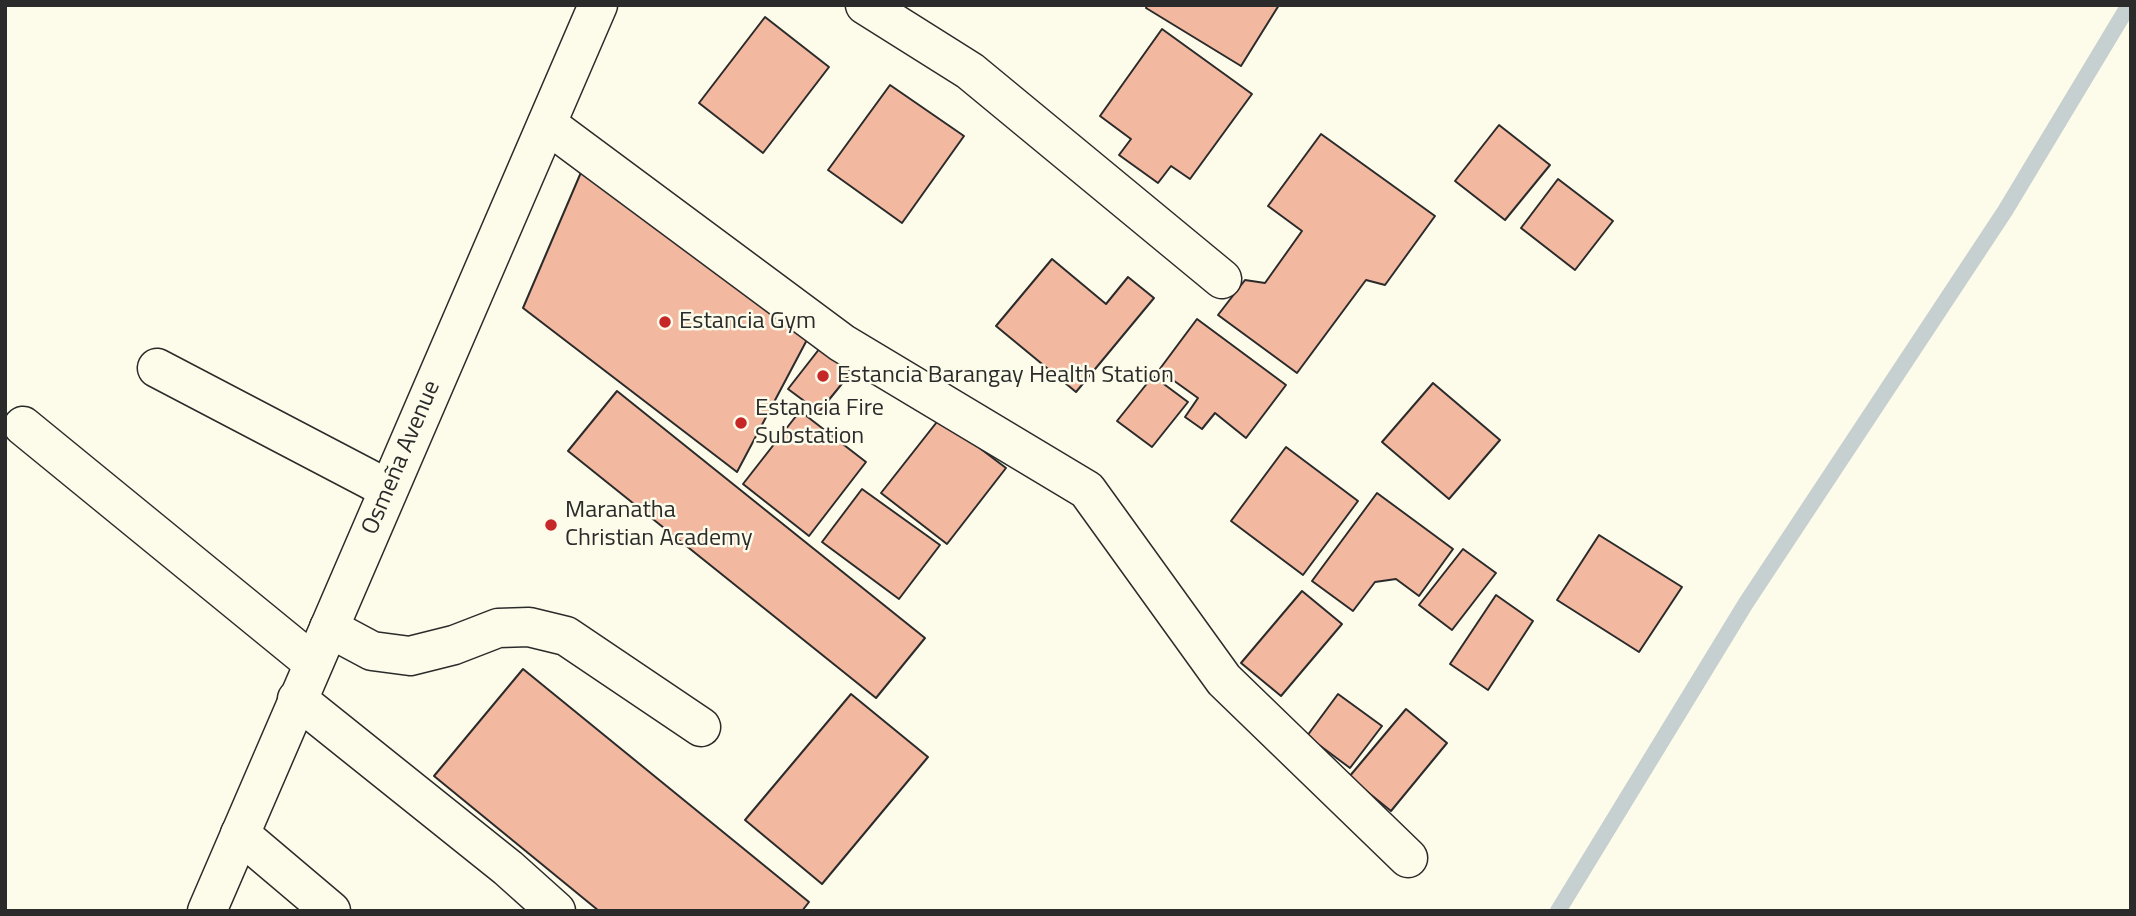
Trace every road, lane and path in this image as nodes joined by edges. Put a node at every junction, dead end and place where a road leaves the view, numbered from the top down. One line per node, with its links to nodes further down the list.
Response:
1 (598, 5): 3 (street, Osmeña Avenue)
2 (865, 5): 4 (street)
3 (547, 124): 7 (street, Osmeña Avenue); 13 (street)
4 (1222, 279)
5 (157, 368): 7 (street)
6 (23, 426): 9 (street)
7 (388, 489): 8 (street, Osmeña Avenue)
8 (328, 628): 9 (street, Osmeña Avenue); 11 (street)
9 (313, 663): 10 (street, Osmeña Avenue)
10 (297, 699): 12 (street, Osmeña Avenue); 16 (street)
11 (701, 727)
12 (240, 834): 14 (street, Osmeña Avenue); 15 (street)
13 (1408, 859)
14 (207, 911)
15 (331, 911)
16 (556, 911)

